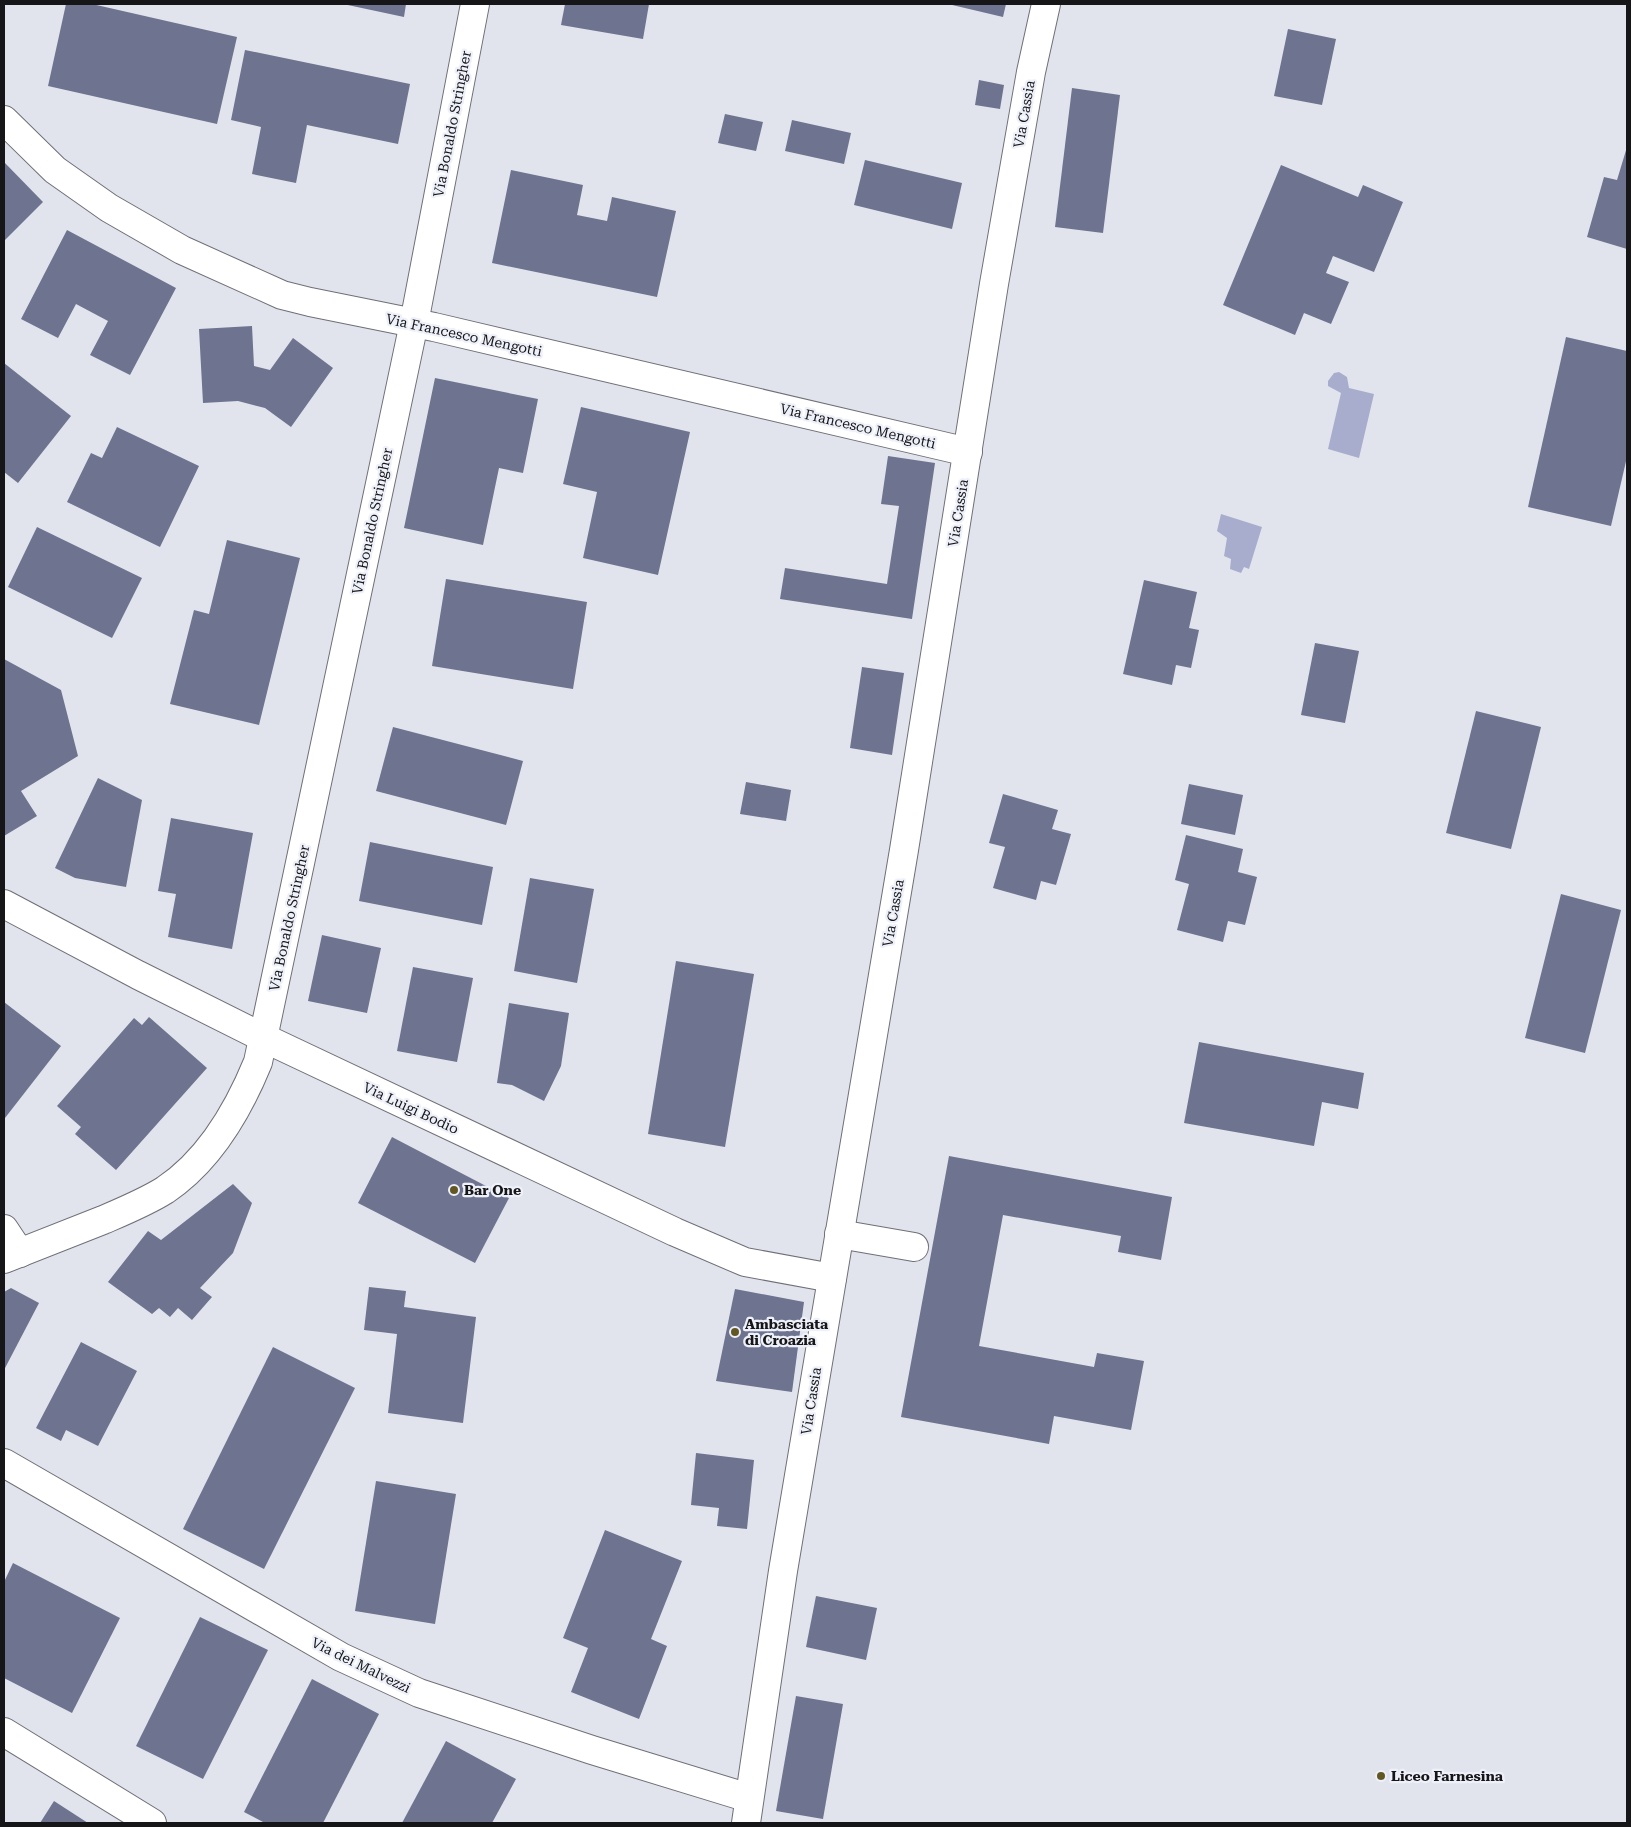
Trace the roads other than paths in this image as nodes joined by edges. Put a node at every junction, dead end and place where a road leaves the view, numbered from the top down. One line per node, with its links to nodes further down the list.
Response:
1 (475, 4): 4 (street, Via Bonaldo Stringher)
2 (1046, 4): 5 (street, Via Cassia)
3 (4, 120): 4 (street, Via Francesco Mengotti)
4 (414, 323): 5 (street, Via Francesco Mengotti); 7 (street, Via Bonaldo Stringher)
5 (968, 452): 9 (street, Via Cassia)
6 (4, 904): 7 (street, Via Luigi Bodio)
7 (264, 1038): 11 (street, Via Bonaldo Stringher); 12 (street, Via Luigi Bodio)
8 (4, 1228): 11 (street)
9 (839, 1234): 10 (street); 12 (street, Via Cassia)
10 (914, 1247)
11 (12, 1256)
12 (832, 1278): 15 (street, Via Cassia)
13 (4, 1463): 15 (street, Via dei Malvezzi)
14 (4, 1732): 16 (street)
15 (748, 1810)
16 (152, 1823)

